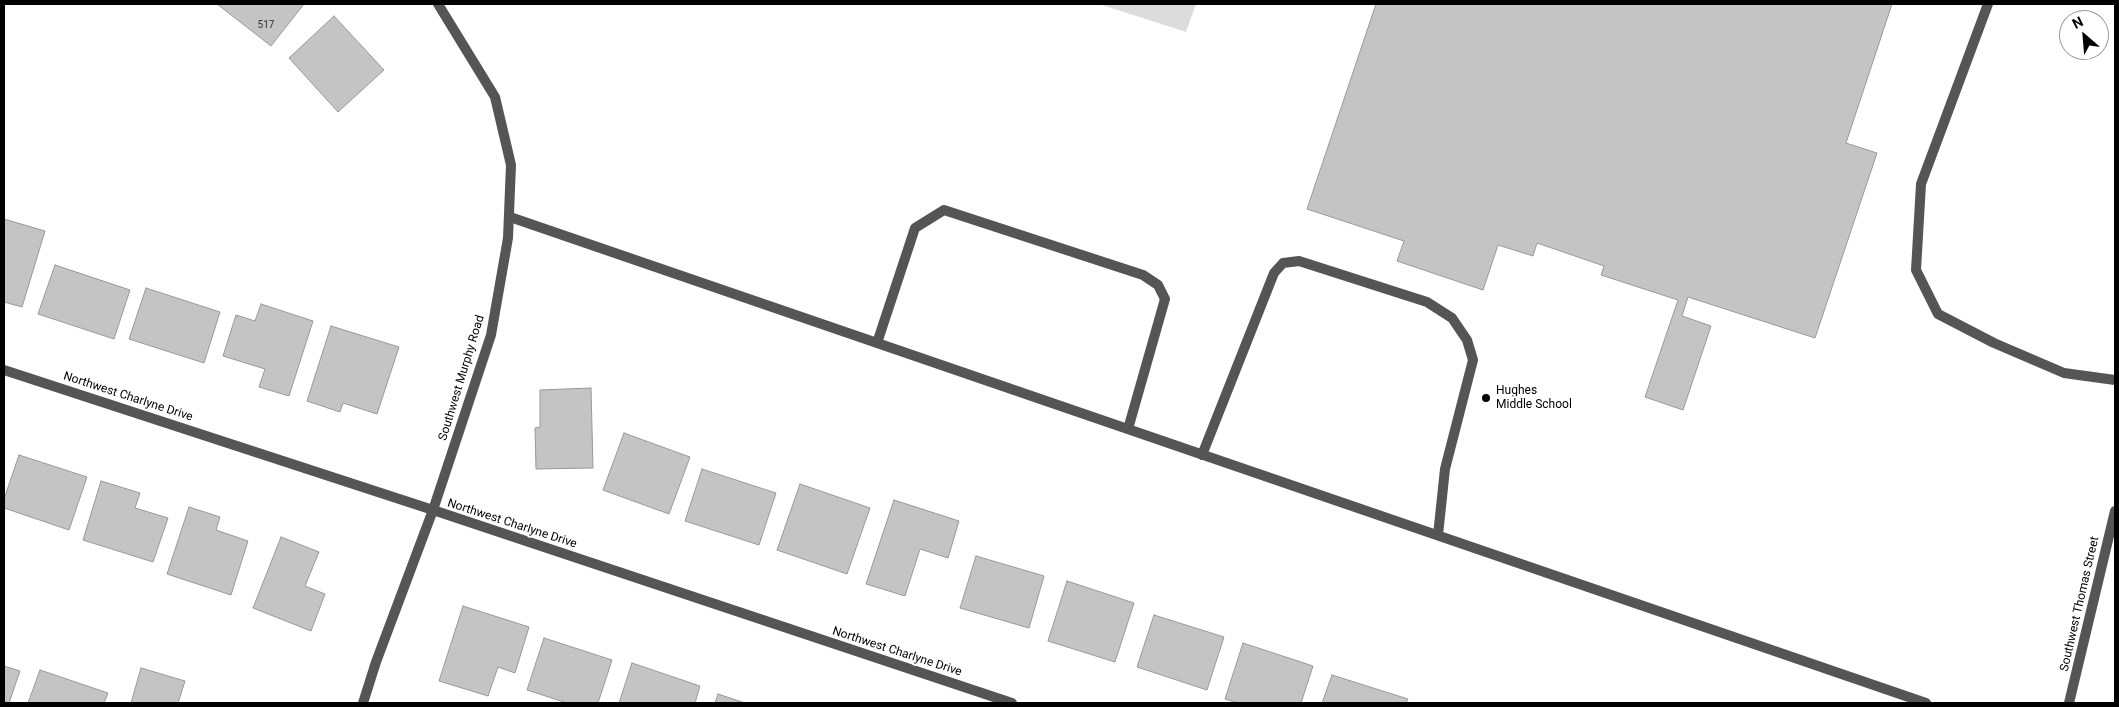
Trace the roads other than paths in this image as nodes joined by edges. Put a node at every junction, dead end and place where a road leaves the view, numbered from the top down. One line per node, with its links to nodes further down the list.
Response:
1 (438, 4): 3 (street, Southwest Murphy Road)
2 (1988, 4): 6 (street)
3 (510, 217): 4 (street); 9 (street, Southwest Murphy Road)
4 (877, 343): 7 (street); 7 (street)
5 (4, 370): 9 (street, Northwest Charlyne Drive)
6 (2115, 380)
7 (1128, 429): 8 (street)
8 (1202, 454): 11 (street); 11 (street)
9 (433, 510): 12 (street, Southwest Murphy Road); 13 (street, Northwest Charlyne Drive)
10 (2115, 511): 15 (street, Southwest Thomas Street)
11 (1438, 535): 14 (street)
12 (363, 703)
13 (1012, 703)
14 (1926, 703)
15 (2069, 703)

